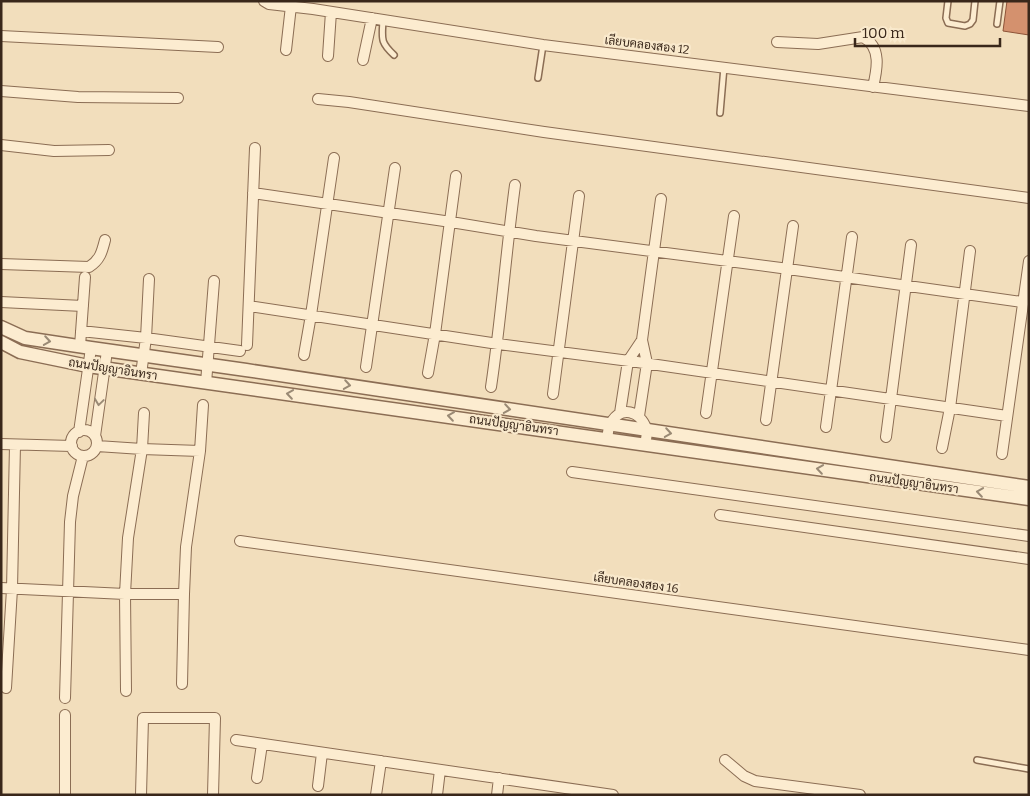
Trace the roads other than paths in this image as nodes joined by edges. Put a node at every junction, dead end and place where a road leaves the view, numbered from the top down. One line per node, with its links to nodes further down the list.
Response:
1 (264, 1): 6 (street, เลียบคลองสอง 12)
2 (948, 1): 3 (lane)
3 (975, 1)
4 (1000, 1): 10 (lane)
5 (313, 5): 6 (street, เลียบคลองสอง 12); 7 (street, เลียบคลองสอง 12)
6 (291, 6): 15 (street)
7 (331, 12): 8 (street, เลียบคลองสอง 12); 17 (street)
8 (372, 18): 9 (street, เลียบคลองสอง 12); 18 (street)
9 (383, 20): 13 (street, เลียบคลองสอง 12); 16 (lane)
10 (997, 24)
11 (1, 36): 14 (street)
12 (777, 42): 21 (street)
13 (543, 45): 19 (street, เลียบคลองสอง 12); 20 (lane)
14 (218, 47)
15 (286, 50)
16 (394, 55)
17 (328, 56)
18 (363, 60)
19 (724, 68): 21 (street, เลียบคลองสอง 12); 26 (lane)
20 (538, 78)
21 (873, 87): 25 (street, เลียบคลองสอง 12)
22 (1, 91): 23 (street)
23 (178, 98)
24 (318, 99): 36 (street)
25 (1029, 106)
26 (720, 113)
27 (1, 145): 29 (street)
28 (254, 148): 34 (street)
29 (109, 150)
30 (334, 158): 38 (street)
31 (395, 168): 39 (street)
32 (456, 176): 41 (street)
33 (515, 185): 43 (street)
34 (253, 193): 38 (street); 63 (street)
35 (579, 196): 46 (street)
36 (1029, 198)
37 (660, 199): 48 (street)
38 (328, 204): 39 (street); 64 (street)
39 (388, 213): 41 (street); 65 (street)
40 (734, 216): 50 (street)
41 (451, 222): 43 (street); 68 (street)
42 (793, 226): 53 (street)
43 (508, 231): 46 (street); 72 (street)
44 (852, 237): 54 (street)
45 (105, 240): 52 (street)
46 (573, 241): 48 (street); 76 (street)
47 (911, 245): 58 (street)
48 (653, 251): 50 (street); 70 (street)
49 (970, 251): 59 (street)
50 (729, 261): 53 (street); 86 (street)
51 (1029, 261): 61 (street)
52 (1, 264)
53 (787, 269): 54 (street); 88 (street)
54 (846, 277): 58 (street); 91 (street)
55 (85, 278): 62 (street)
56 (149, 279): 69 (street)
57 (214, 281): 74 (street)
58 (906, 286): 59 (street); 93 (street)
59 (964, 294): 61 (street); 95 (street)
60 (1, 302): 62 (street)
61 (1022, 302): 100 (street)
62 (83, 306): 67 (street)
63 (249, 306): 64 (street); 74 (street)
64 (312, 315): 65 (street); 78 (street)
65 (372, 324): 68 (street); 83 (street)
66 (1, 327): 73 (street, ถนนปัญญาอินทรา, one-way to 73)
67 (81, 331): 69 (street); 73 (street)
68 (435, 334): 72 (street); 85 (street)
69 (146, 338): 74 (street); 77 (street)
70 (642, 340): 79 (street); 80 (street)
71 (1, 342): 82 (street, ถนนปัญญาอินทรา)
72 (498, 344): 76 (street); 90 (street)
73 (85, 347): 75 (street, ถนนปัญญาอินทรา); 82 (street)
74 (210, 347): 81 (street)
75 (107, 351): 77 (street, ถนนปัญญาอินทรา); 84 (street)
76 (559, 352): 79 (street); 92 (street)
77 (144, 355): 81 (street, ถนนปัญญาอินทรา); 87 (street)
78 (304, 355)
79 (628, 360): 80 (street); 97 (street)
80 (647, 363): 86 (street); 99 (street)
81 (209, 364): 89 (street); 102 (street, ถนนปัญญาอินทรา, one-way to 102)
82 (88, 366): 84 (street, ถนนปัญญาอินทรา); 105 (street)
83 (366, 367)
84 (104, 368): 87 (street, ถนนปัญญาอินทรา); 108 (street, one-way to 108)
85 (428, 373)
86 (712, 373): 88 (street); 98 (street)
87 (141, 374): 89 (street, ถนนปัญญาอินทรา)
88 (772, 382): 91 (street); 101 (street)
89 (206, 383): 107 (street, ถนนปัญญาอินทรา, one-way to 89)
90 (491, 386)
91 (831, 390): 93 (street); 103 (street)
92 (553, 394)
93 (891, 399): 95 (street); 106 (street)
94 (203, 405): 115 (street)
95 (950, 408): 100 (street); 113 (street)
96 (144, 413): 114 (street)
97 (620, 413): 99 (street); 102 (street)
98 (706, 413)
99 (639, 416): 104 (street)
100 (1007, 416): 116 (street)
101 (766, 420)
102 (609, 424): 104 (street, ถนนปัญญาอินทรา); 107 (street)
103 (826, 427)
104 (647, 430): 110 (street); 119 (street, ถนนปัญญาอินทรา, one-way to 119)
105 (79, 432): 108 (street); 112 (street)
106 (886, 437)
107 (607, 439): 110 (street, ถนนปัญญาอินทรา)
108 (96, 441): 114 (street); 117 (street)
109 (1, 444): 111 (street)
110 (645, 444): 120 (street, ถนนปัญญาอินทรา, one-way to 110)
111 (15, 445): 112 (street); 126 (street)
112 (72, 446): 117 (street)
113 (942, 448)
114 (142, 450): 115 (street); 128 (street)
115 (200, 451): 129 (street)
116 (1002, 454)
117 (83, 456): 127 (street)
118 (572, 472): 122 (street)
119 (1029, 487)
120 (1029, 499)
121 (720, 515): 124 (street)
122 (1029, 536)
123 (240, 541): 130 (street, เลียบคลองสอง 16)
124 (1029, 559)
125 (1, 588): 126 (street)
126 (12, 589): 127 (street); 132 (street)
127 (68, 592): 128 (street); 134 (street)
128 (125, 594): 129 (street); 133 (street)
129 (184, 594): 131 (street)
130 (1029, 650)
131 (182, 684)
132 (6, 688)
133 (126, 690)
134 (65, 698)
135 (65, 715): 148 (street)
136 (236, 740): 137 (street)
137 (262, 744): 138 (street); 144 (street)
138 (322, 753): 141 (street); 146 (street)
139 (725, 760): 155 (street)
140 (977, 760): 142 (lane)
141 (381, 761): 143 (street); 151 (street)
142 (1029, 769)
143 (440, 770): 145 (street); 152 (street)
144 (257, 778)
145 (499, 778): 147 (street); 153 (street)
146 (318, 786)
147 (557, 791): 154 (street)
148 (65, 795)
149 (141, 795): 150 (street)
150 (213, 795)
151 (376, 795)
152 (437, 795)
153 (497, 795)
154 (613, 795)
155 (860, 795)

